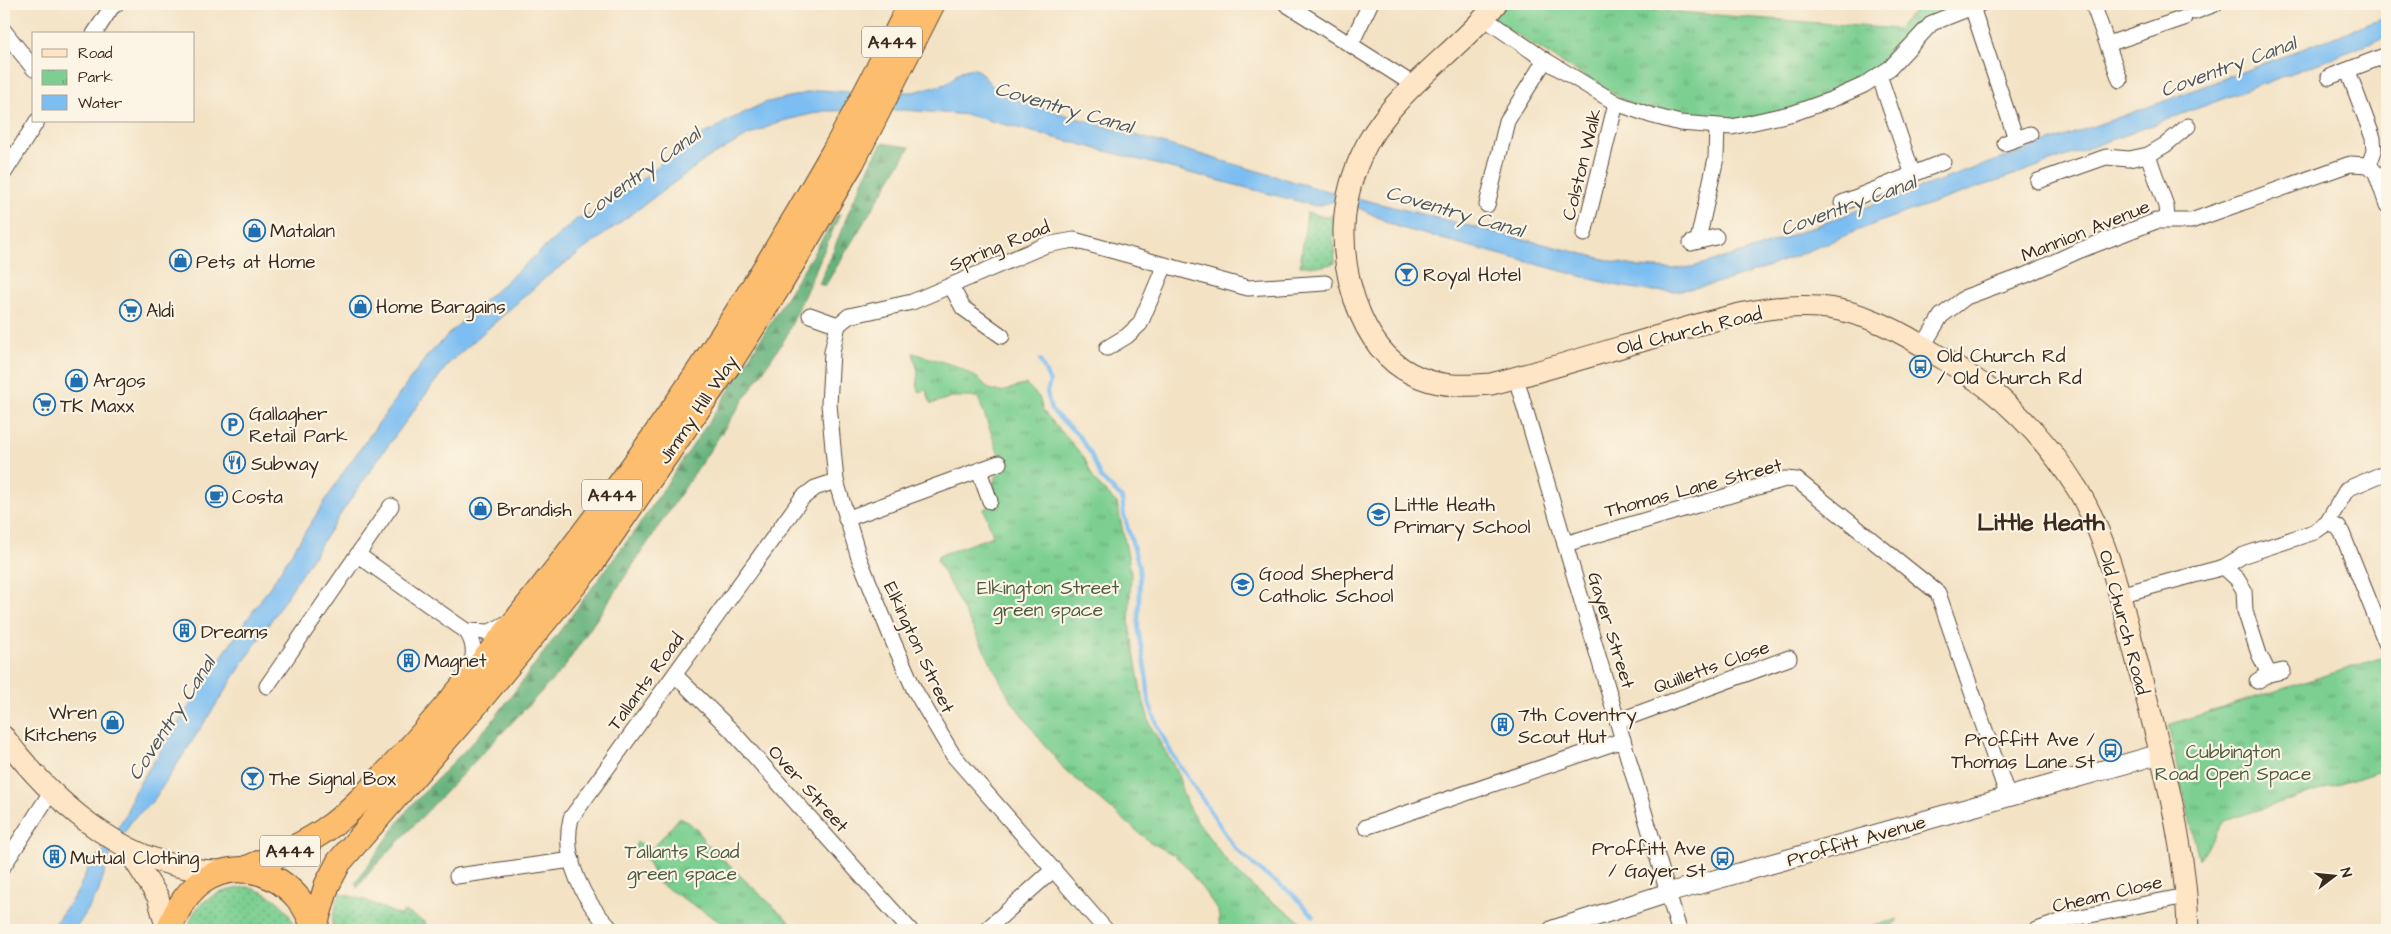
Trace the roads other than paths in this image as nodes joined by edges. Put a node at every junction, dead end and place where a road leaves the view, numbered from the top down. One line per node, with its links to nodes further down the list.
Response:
1 (116, 4): 11 (street)
2 (912, 4): 20 (highway, Jimmy Hill Way / A444)
3 (932, 4): 20 (highway, Jimmy Hill Way / A444)
4 (1286, 4): 12 (street)
5 (1370, 4): 12 (street)
6 (2094, 4): 13 (street)
7 (2215, 4): 13 (street)
8 (1976, 5): 18 (street); 27 (street)
9 (1490, 11): 15 (street); 22 (main road, Old Church Road)
10 (4, 31): 16 (street)
11 (95, 32)
12 (1351, 44): 22 (street)
13 (2108, 44): 21 (street)
14 (2387, 55): 17 (street)
15 (1545, 60): 23 (street); 35 (street)
16 (32, 66)
17 (2348, 71): 19 (street); 30 (street)
18 (1879, 75): 26 (street); 32 (street)
19 (2329, 77)
20 (884, 80): 61 (highway, Jimmy Hill Way / A444); 86 (highway, Jimmy Hill Way / A444)
21 (2120, 80)
22 (1414, 85): 48 (main road, Old Church Road)
23 (1616, 103): 26 (street); 38 (street, Colston Walk)
24 (36, 122): 31 (street)
25 (2188, 126): 28 (street)
26 (1717, 127): 39 (street)
27 (2017, 139)
28 (2148, 156): 33 (street); 37 (street)
29 (1943, 162): 32 (street)
30 (2369, 165): 36 (street); 37 (street, Mannion Avenue)
31 (4, 173)
32 (1913, 176): 34 (street)
33 (2038, 181)
34 (1842, 203)
35 (1487, 205)
36 (2387, 205)
37 (2166, 219): 46 (street, Mannion Avenue)
38 (1584, 234)
39 (1716, 237)
40 (1165, 265): 41 (street, Spring Road); 42 (street, Spring Road); 47 (street)
41 (1325, 283)
42 (951, 286): 44 (street, Spring Road); 45 (street)
43 (810, 315): 44 (street)
44 (838, 325): 52 (street, Elkington Street)
45 (1002, 336)
46 (1923, 346): 48 (main road, Old Church Road); 60 (main road, Old Church Road)
47 (1107, 348)
48 (1516, 378): 57 (street, Gayer Street)
49 (999, 463): 50 (street)
50 (979, 471): 53 (street); 55 (street)
51 (2387, 472): 56 (street)
52 (836, 481): 55 (street, Elkington Street); 65 (street, Tallants Road)
53 (990, 501)
54 (391, 506): 58 (street)
55 (846, 519): 81 (street, Elkington Street)
56 (2327, 523): 59 (street); 63 (street)
57 (1565, 544): 68 (street, Gayer Street); 76 (street, Thomas Lane Street)
58 (358, 555): 62 (street); 67 (street)
59 (2224, 567): 60 (street); 66 (street)
60 (2119, 594): 72 (main road, Old Church Road)
61 (532, 602): 62 (street, Jimmy Hill Way); 69 (highway, Jimmy Hill Way / A444)
62 (466, 631): 69 (street, Jimmy Hill Way)
63 (2382, 645)
64 (1789, 658): 68 (street, Quilletts Close)
65 (675, 675): 79 (street, Tallants Road); 89 (street, Over Street)
66 (2270, 675)
67 (267, 686)
68 (1618, 721): 71 (street, Gayer Street)
69 (421, 736): 82 (highway, Jimmy Hill Way / A444)
70 (4, 737): 74 (main road)
71 (1623, 740): 77 (street); 84 (street, Gayer Street)
72 (2160, 754): 76 (street, Proffitt Avenue); 85 (main road, Old Church Road)
73 (4, 760): 74 (main road)
74 (36, 777): 75 (main road)
75 (51, 792): 78 (main road); 80 (street)
76 (2008, 797): 84 (street, Proffitt Avenue)
77 (1366, 827)
78 (126, 847): 82 (main road); 87 (main road)
79 (572, 860): 83 (street); 88 (street, Tallants Road)
80 (4, 865)
81 (1054, 869): 90 (street); 91 (street, Elkington Street)
82 (237, 870): 86 (highway); 87 (highway, Jimmy Hill Way)
83 (457, 876)
84 (1668, 893): 92 (street, Proffitt Avenue); 93 (street, Gayer Street)
85 (2186, 896): 94 (street, Cheam Close); 95 (main road, Old Church Road)
86 (314, 929)
87 (168, 930)
88 (612, 930)
89 (910, 930)
90 (986, 930)
91 (1106, 930)
92 (1553, 930)
93 (1679, 930)
94 (2037, 930)
95 (2188, 930)

